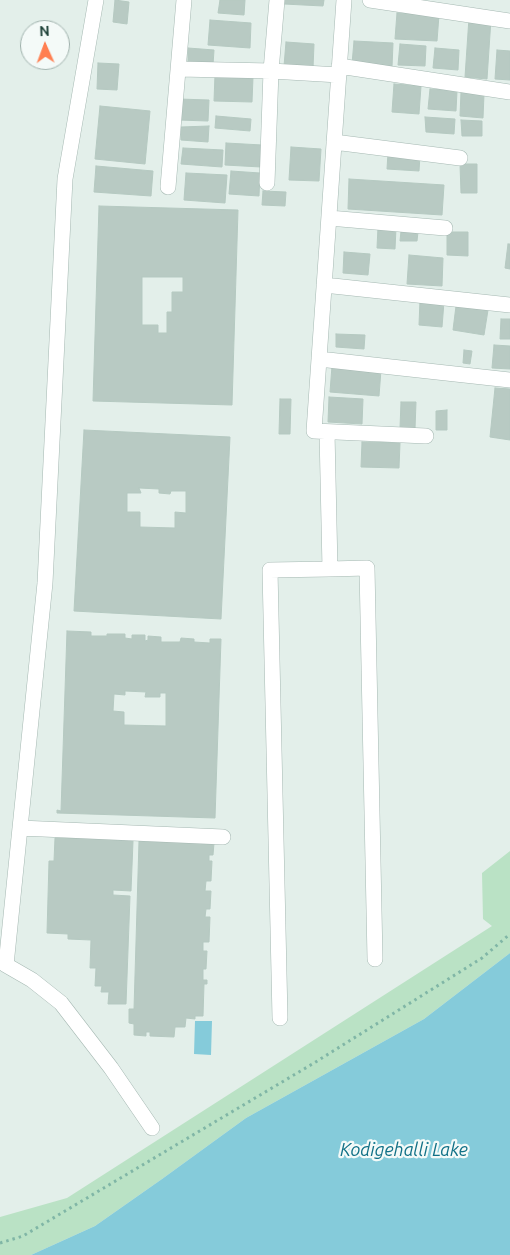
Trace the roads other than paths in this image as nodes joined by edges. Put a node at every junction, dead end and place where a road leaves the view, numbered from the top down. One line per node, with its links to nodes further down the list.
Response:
1 (96, 0): 24 (street)
2 (184, 0): 7 (street)
3 (276, 0): 8 (street)
4 (344, 0): 9 (street)
5 (370, 0): 6 (street)
6 (510, 21)
7 (179, 68): 8 (street); 14 (street)
8 (271, 71): 9 (street); 13 (street)
9 (339, 71): 10 (street); 11 (street)
10 (510, 92)
11 (334, 142): 12 (street); 15 (street)
12 (460, 158)
13 (267, 183)
14 (168, 187)
15 (329, 218): 16 (street); 17 (street)
16 (445, 228)
17 (324, 285): 18 (street); 19 (street)
18 (510, 305)
19 (319, 359): 20 (street); 21 (street)
20 (510, 380)
21 (327, 432): 22 (street); 23 (street)
22 (426, 436)
23 (330, 569): 26 (street); 28 (street)
24 (20, 828): 25 (street); 27 (street)
25 (222, 837)
26 (375, 959)
27 (3, 964): 29 (street)
28 (280, 1018)
29 (152, 1128)

